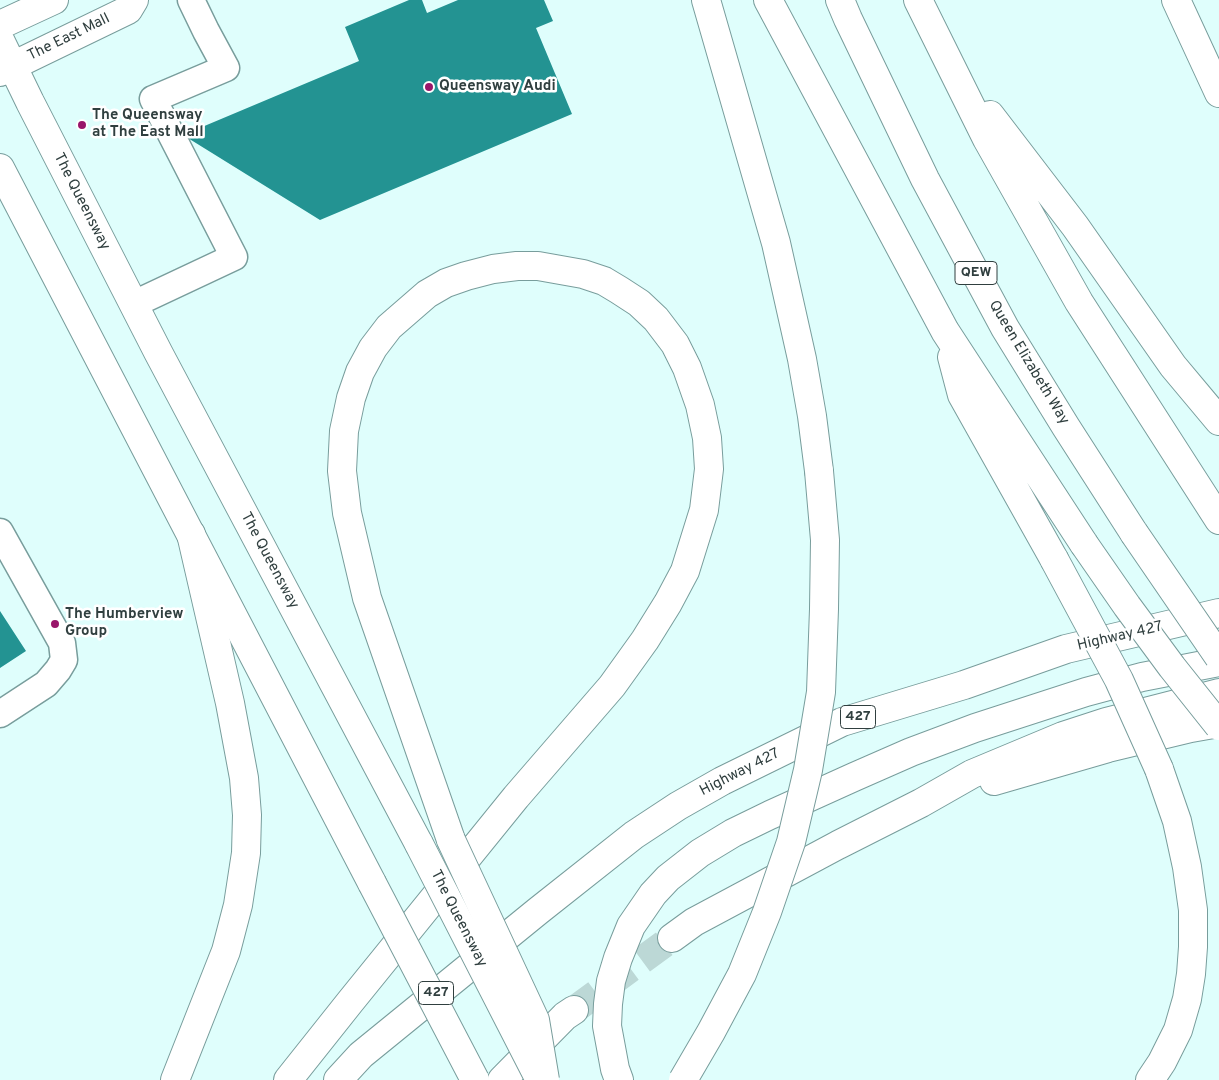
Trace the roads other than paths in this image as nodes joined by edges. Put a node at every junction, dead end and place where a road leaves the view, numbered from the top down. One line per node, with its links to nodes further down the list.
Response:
1 (54, 0): 9 (main road)
2 (134, 0): 12 (main road, The East Mall)
3 (191, 0): 15 (lane)
4 (706, 0): 38 (main road, bridge)
5 (768, 0): 16 (main road)
6 (840, 0): 22 (main road, Queen Elizabeth Way / QEW, bridge)
7 (918, 0): 11 (main road)
8 (1176, 0): 13 (main road)
9 (0, 24)
10 (0, 40): 12 (main road, The Queensway)
11 (946, 58): 17 (main road); 18 (main road)
12 (6, 69): 15 (main road, The Queensway)
13 (1219, 92)
14 (0, 168): 20 (main road)
15 (134, 304): 35 (main road, The Queensway, bridge)
16 (946, 331): 26 (main road, bridge); 39 (main road, bridge)
17 (1219, 421)
18 (1216, 517)
19 (0, 532): 25 (lane)
20 (191, 534): 30 (main road); 33 (main road, bridge)
21 (1219, 613): 32 (main road, Highway 427 / 427)
22 (1219, 656)
23 (1219, 662): 37 (main road)
24 (1219, 693): 27 (main road)
25 (0, 714)
26 (1219, 724): 27 (main road)
27 (921, 803): 28 (main road)
28 (672, 938)
29 (574, 1010): 34 (main road)
30 (175, 1080)
31 (288, 1080): 36 (main road, bridge)
32 (338, 1080)
33 (475, 1080)
34 (502, 1080)
35 (540, 1080)
36 (545, 1080)
37 (620, 1080)
38 (683, 1080)
39 (1150, 1080)

